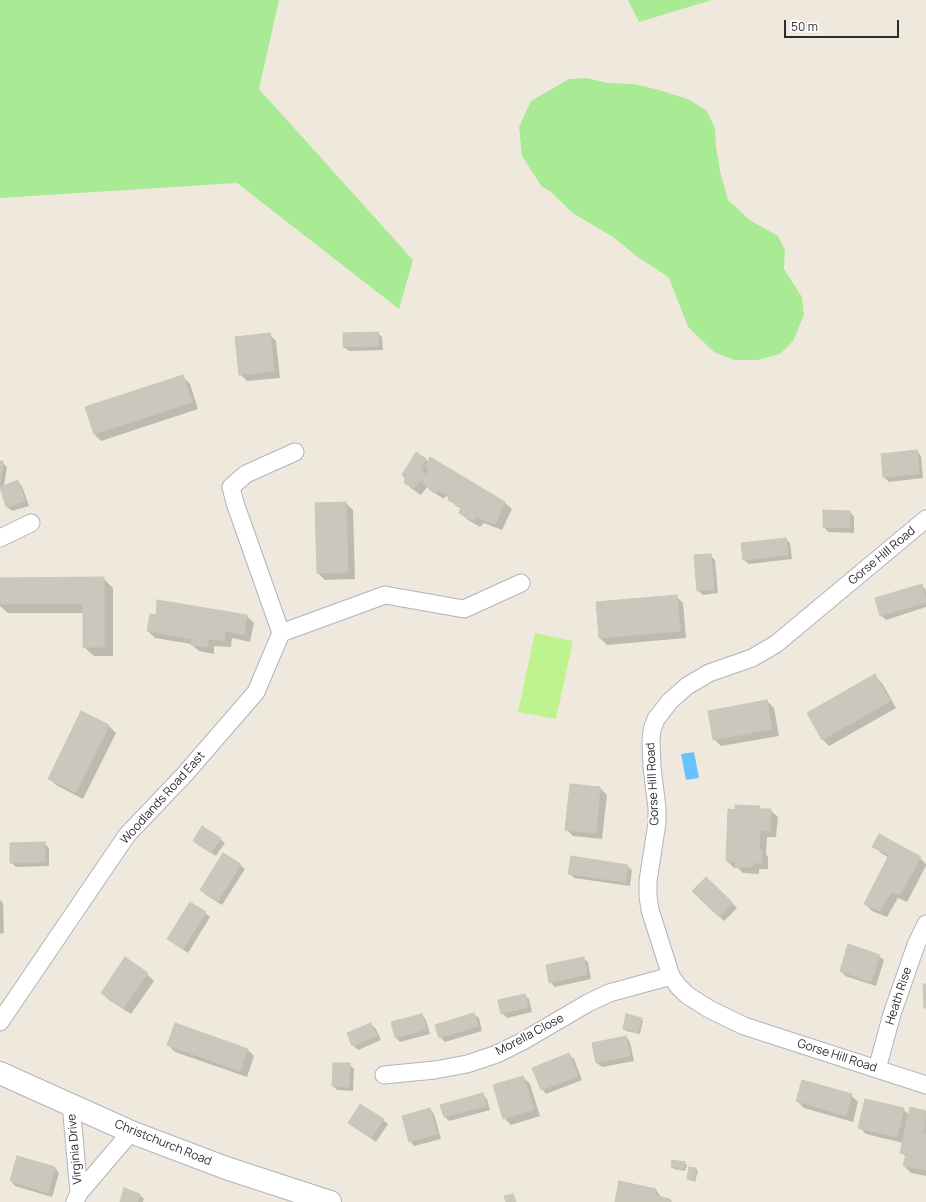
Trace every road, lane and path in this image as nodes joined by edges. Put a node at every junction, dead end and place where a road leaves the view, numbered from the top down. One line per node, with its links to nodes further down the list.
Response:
1 (294, 452): 6 (street)
2 (926, 519): 8 (street, Gorse Hill Road)
3 (31, 523): 4 (street)
4 (0, 538)
5 (521, 582): 6 (street)
6 (281, 632): 9 (street, Woodlands Road East)
7 (926, 924): 10 (street, Heath Rise)
8 (671, 976): 10 (street, Gorse Hill Road); 12 (street, Morella Close)
9 (0, 1022)
10 (877, 1069): 13 (street, Gorse Hill Road)
11 (0, 1073): 14 (main road, Christchurch Road)
12 (384, 1075)
13 (926, 1085)
14 (70, 1104): 15 (main road, Christchurch Road); 16 (street, Virginia Drive)
15 (131, 1132): 16 (street, Virginia Drive); 17 (main road, Christchurch Road)
16 (77, 1198)
17 (330, 1202)

